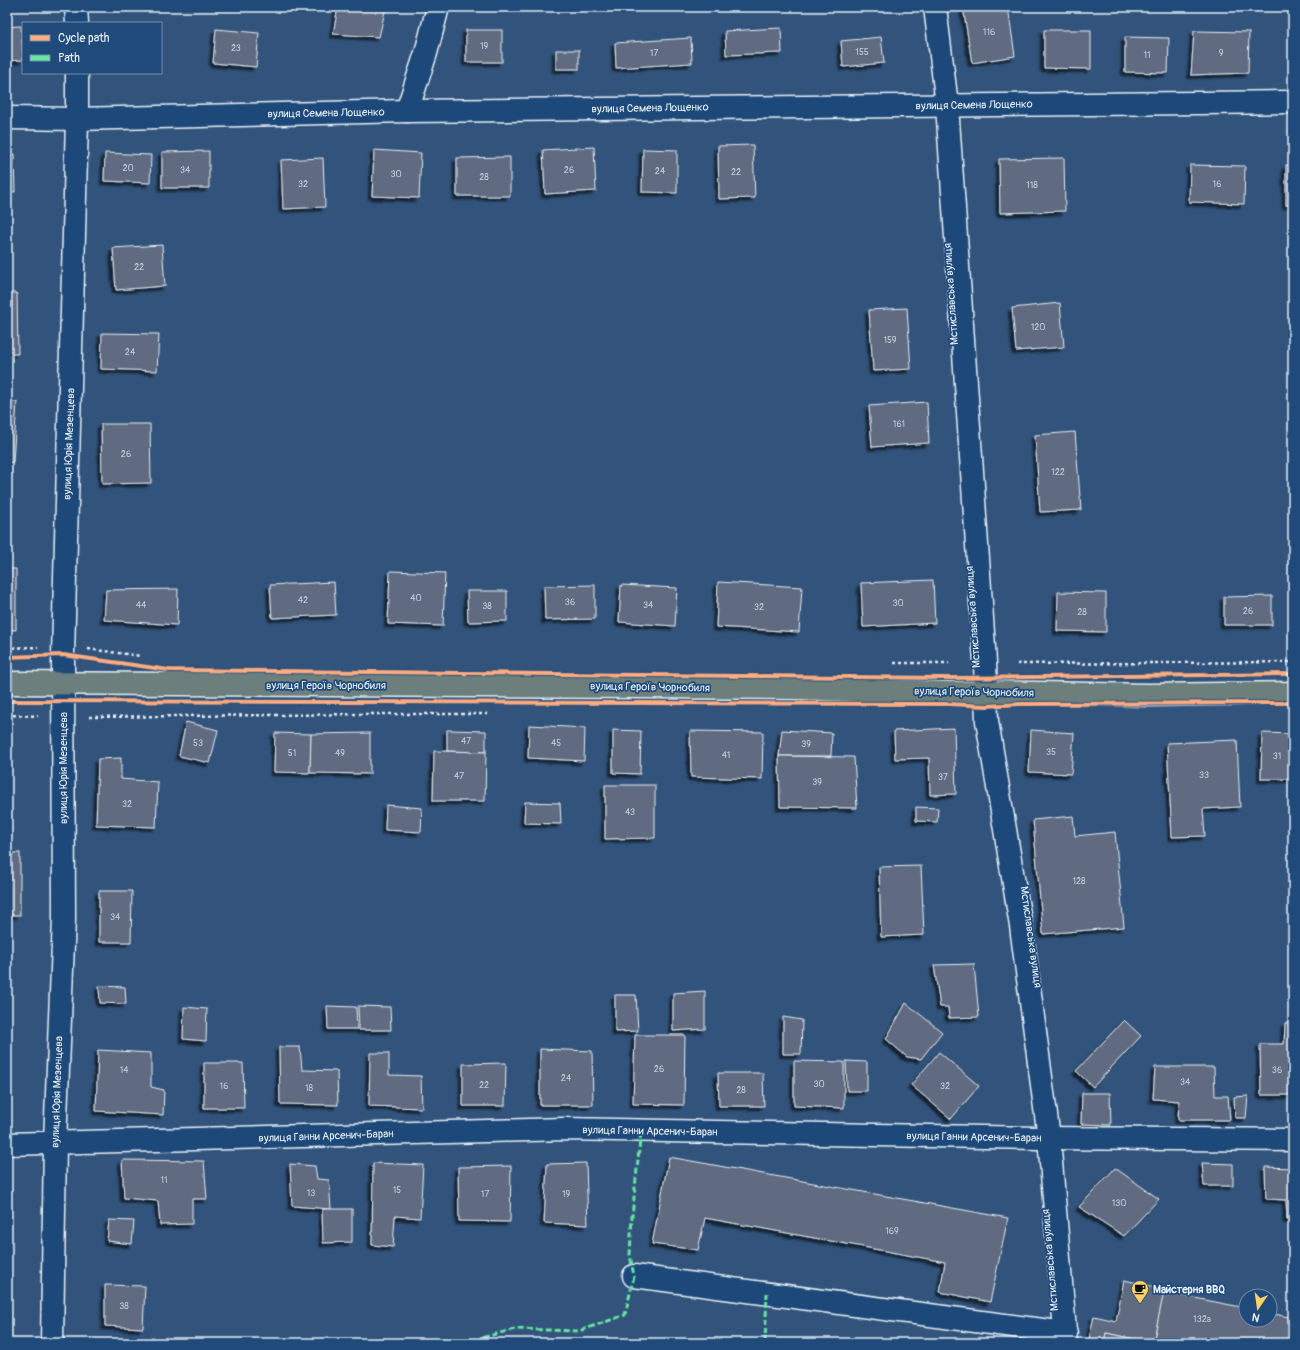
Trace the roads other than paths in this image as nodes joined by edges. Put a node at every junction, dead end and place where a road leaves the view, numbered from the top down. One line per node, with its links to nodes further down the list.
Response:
1 (76, 7): 4 (street)
2 (438, 7): 8 (street)
3 (935, 7): 7 (street, Мстиславська вулиця)
4 (77, 22)
5 (77, 74): 10 (street, вулиця Юрія Мезенцева)
6 (1293, 102): 7 (street, вулиця Семена Лощенко)
7 (947, 105): 8 (street, вулиця Семена Лощенко); 13 (street, Мстиславська вулиця)
8 (407, 111): 10 (street, вулиця Семена Лощенко)
9 (7, 118): 10 (street, вулиця Семена Лощенко)
10 (78, 119): 12 (street, вулиця Юрія Мезенцева)
11 (7, 683): 12 (main road, вулиця Героїв Чорнобиля)
12 (64, 683): 13 (main road, вулиця Героїв Чорнобиля); 18 (street, вулиця Юрія Мезенцева)
13 (985, 692): 14 (main road, вулиця Героїв Чорнобиля); 15 (street, Мстиславська вулиця)
14 (1293, 693)
15 (1049, 1138): 16 (street, вулиця Ганни Арсенич-Баран); 18 (street, вулиця Ганни Арсенич-Баран); 20 (street, Мстиславська вулиця)
16 (1293, 1140)
17 (7, 1144): 18 (street, вулиця Ганни Арсенич-Баран)
18 (55, 1144): 21 (street, вулиця Юрія Мезенцева)
19 (634, 1276): 20 (street)
20 (1066, 1338)
21 (52, 1343)

